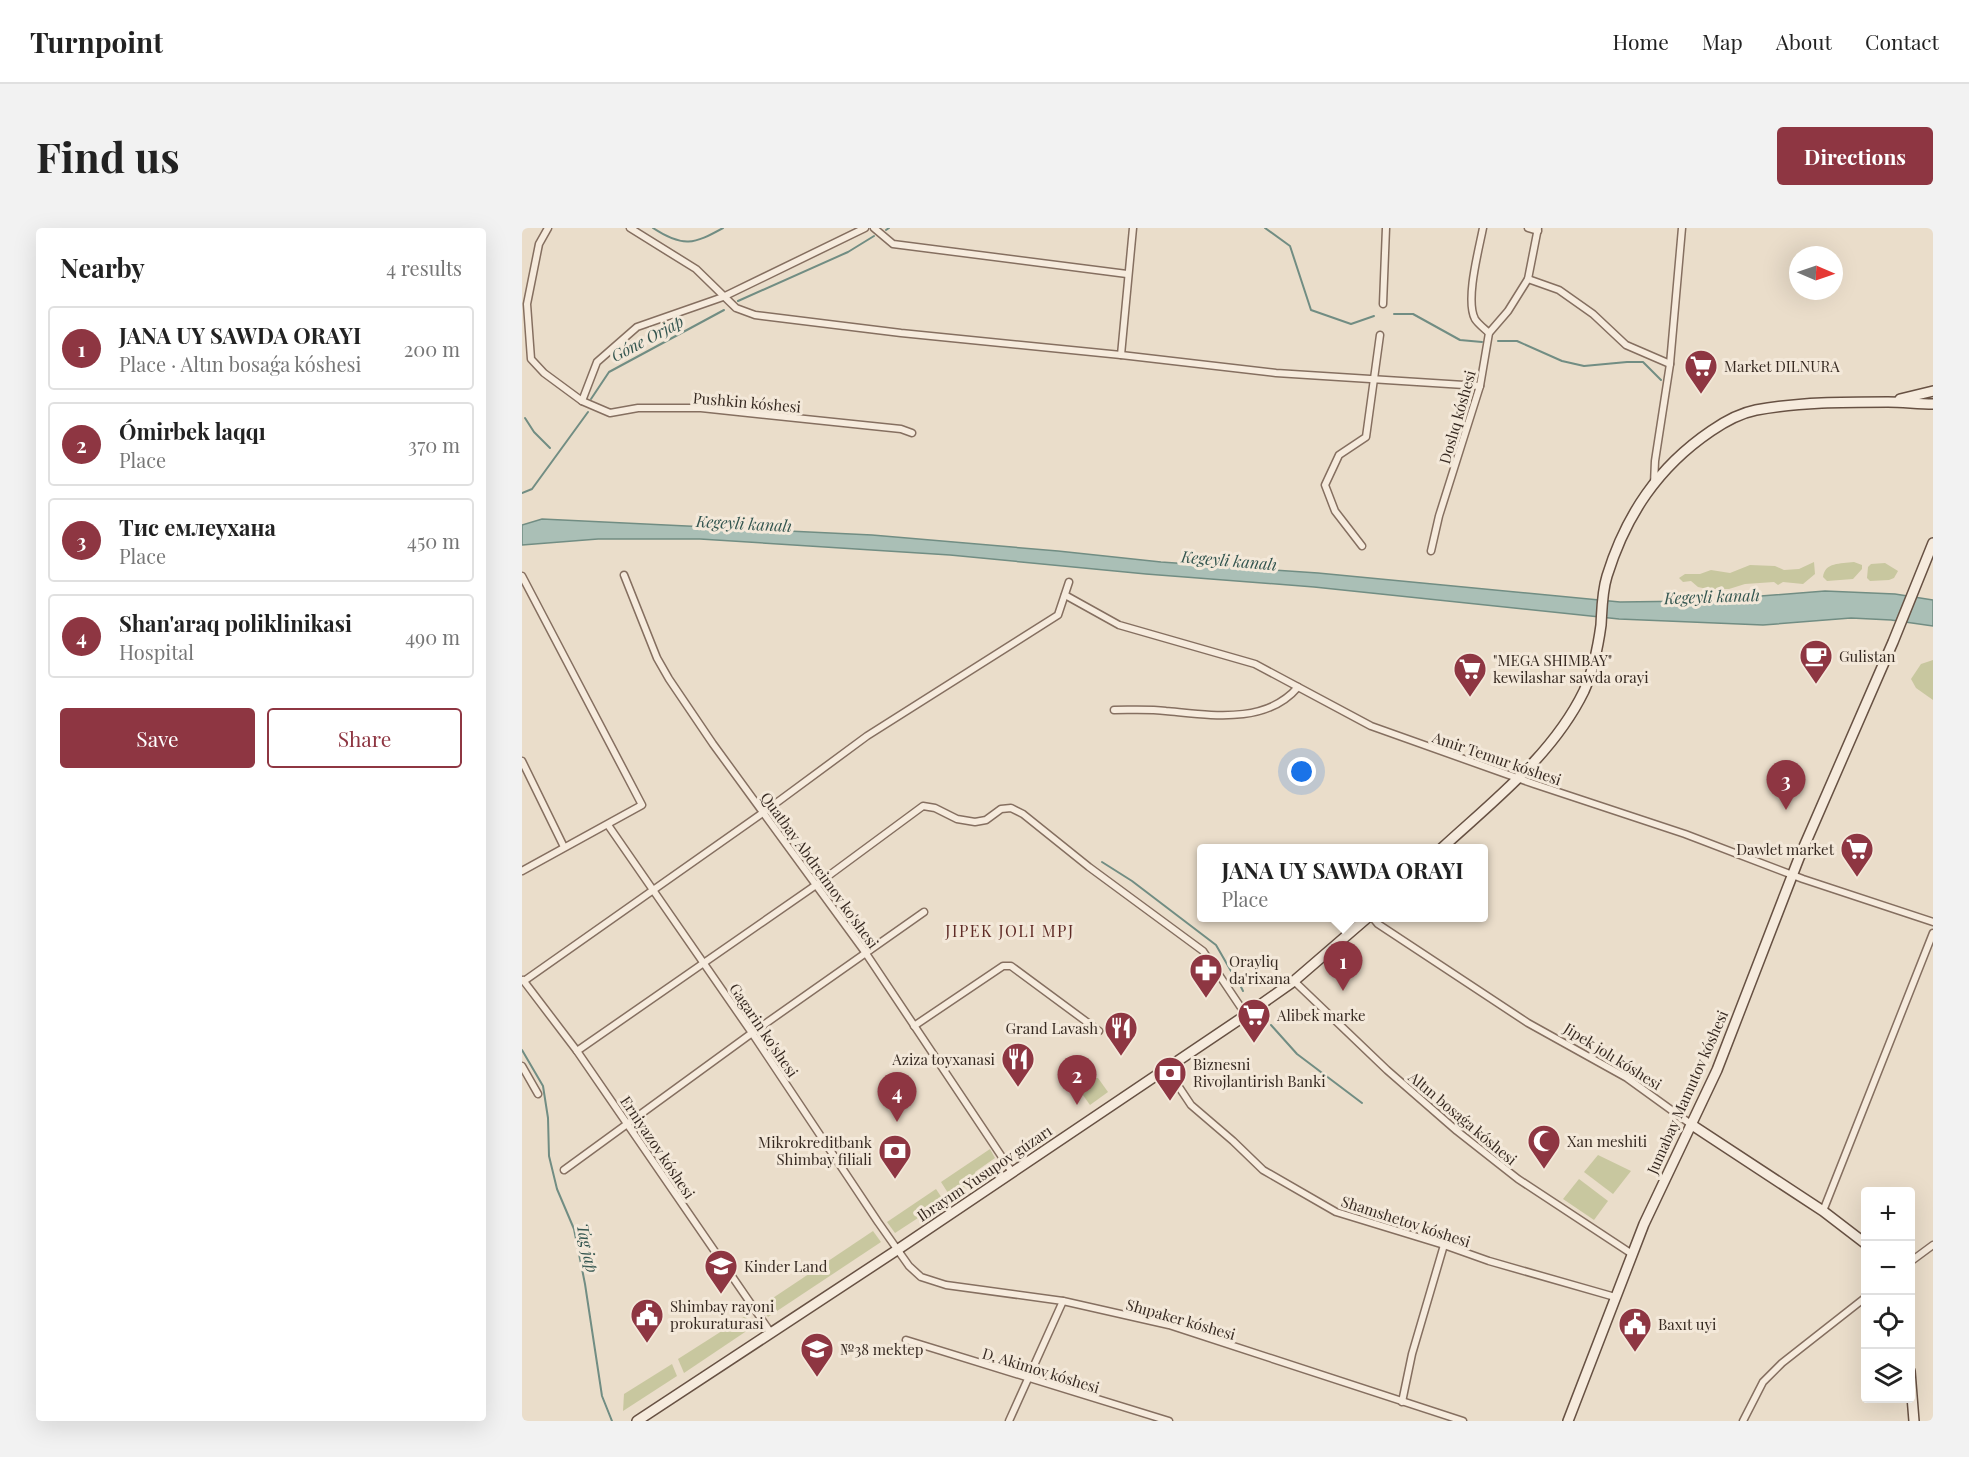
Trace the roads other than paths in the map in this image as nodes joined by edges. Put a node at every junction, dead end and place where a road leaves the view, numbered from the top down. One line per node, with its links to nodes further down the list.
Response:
1 (548, 228): 22 (street, Pushkin kóshesi)
2 (630, 228): 13 (street)
3 (865, 228): 13 (street)
4 (874, 228): 11 (street)
5 (1132, 228): 11 (street)
6 (1386, 228): 14 (street)
7 (1483, 228): 15 (street)
8 (1528, 228): 10 (street)
9 (1683, 228): 18 (street)
10 (1538, 230): 12 (street, Doslıq kóshesi)
11 (1127, 274): 17 (street)
12 (1528, 279): 15 (street, Doslıq kóshesi); 18 (street)
13 (723, 297): 17 (street); 22 (street)
14 (1383, 304)
15 (1489, 333): 20 (street, Doslıq kóshesi)
16 (1380, 335): 19 (street)
17 (1121, 355): 19 (street)
18 (1670, 364): 26 (street)
19 (1374, 380): 20 (street); 28 (street)
20 (1480, 386): 29 (street, Doslıq kóshesi)
21 (1933, 391): 23 (main road)
22 (582, 401): 25 (street, Pushkin kóshesi)
23 (1889, 402): 24 (main road); 26 (main road)
24 (1933, 404)
25 (912, 433)
26 (1654, 484): 37 (main road)
27 (1933, 543): 43 (main road, Jumabay Mamutov kóshesi)
28 (1362, 546)
29 (1431, 551)
30 (624, 574): 38 (street, Quatbay Abdreimov ko'shesi)
31 (522, 576): 39 (street)
32 (1069, 582): 33 (street)
33 (1065, 595): 34 (street, Amir Temur kóshesi); 38 (street)
34 (1298, 687): 35 (street); 37 (street, Amir Temur kóshesi)
35 (1114, 710)
36 (522, 761): 41 (street)
37 (1517, 778): 40 (main road); 43 (street, Amir Temur kóshesi)
38 (764, 812): 44 (street, Quatbay Abdreimov ko'shesi); 45 (street)
39 (608, 825): 41 (street); 45 (street, Gagarin ko'shesi)
40 (1447, 844)
41 (564, 847): 42 (street)
42 (522, 871)
43 (1792, 875): 49 (street, Amir Temur kóshesi); 64 (main road, Jumabay Mamutov kóshesi)
44 (816, 885): 51 (street, Quatbay Abdreimov ko'shesi); 52 (street); 55 (street)
45 (653, 890): 52 (street, Gagarin ko'shesi); 53 (street)
46 (924, 912): 51 (street)
47 (1362, 922): 54 (main road, Ibrayım Yusupov gúzarı)
48 (1376, 922): 64 (street, Jipek jolı kóshesi)
49 (1933, 922)
50 (1933, 933): 67 (street)
51 (865, 952): 56 (street, Quatbay Abdreimov ko'shesi); 58 (street)
52 (704, 963): 58 (street, Gagarin ko'shesi); 59 (street)
53 (523, 980): 59 (street, Erniyazov kóshesi)
54 (1294, 981): 55 (main road, Ibrayım Yusupov gúzarı); 72 (street, Altın bosaǵa kóshesi)
55 (1246, 1015): 61 (main road, Ibrayım Yusupov gúzarı)
56 (914, 1026): 57 (street); 66 (street, Quatbay Abdreimov ko'shesi)
57 (1099, 1031)
58 (752, 1033): 63 (street); 71 (street, Gagarin ko'shesi)
59 (577, 1051): 63 (street, Erniyazov kóshesi)
60 (522, 1066): 62 (street)
61 (1167, 1069): 66 (main road, Ibrayım Yusupov gúzarı); 69 (street, Shamshetov kóshesi)
62 (538, 1094)
63 (628, 1123): 65 (street); 77 (street, Erniyazov kóshesi)
64 (1692, 1125): 67 (main road, Jipek jolı kóshesi); 72 (main road, Jumabay Mamutov kóshesi)
65 (564, 1170)
66 (1012, 1172): 71 (main road, Ibrayım Yusupov gúzarı)
67 (1823, 1211): 68 (main road, Jipek jolı kóshesi)
68 (1862, 1241)
69 (1444, 1245): 74 (street, Shamshetov kóshesi); 80 (street)
70 (1933, 1245): 73 (street)
71 (897, 1250): 75 (street, Shıpaker kóshesi); 77 (main road, Ibrayım Yusupov gúzarı)
72 (1632, 1254): 74 (main road, Jumabay Mamutov kóshesi)
73 (1915, 1259)
74 (1615, 1297): 82 (main road, Jumabay Mamutov kóshesi)
75 (1063, 1301): 79 (street); 80 (street, Shıpaker kóshesi)
76 (1861, 1301): 87 (street)
77 (771, 1333): 83 (main road, Ibrayım Yusupov gúzarı)
78 (906, 1340): 79 (street, D. Akimov kóshesi)
79 (1028, 1378): 84 (street); 85 (street, D. Akimov kóshesi)
80 (1402, 1402): 86 (street, Shıpaker kóshesi)
81 (1913, 1403): 88 (main road)
82 (1570, 1420)
83 (637, 1421)
84 (1009, 1421)
85 (1169, 1421)
86 (1463, 1421)
87 (1743, 1421)
88 (1914, 1421)

